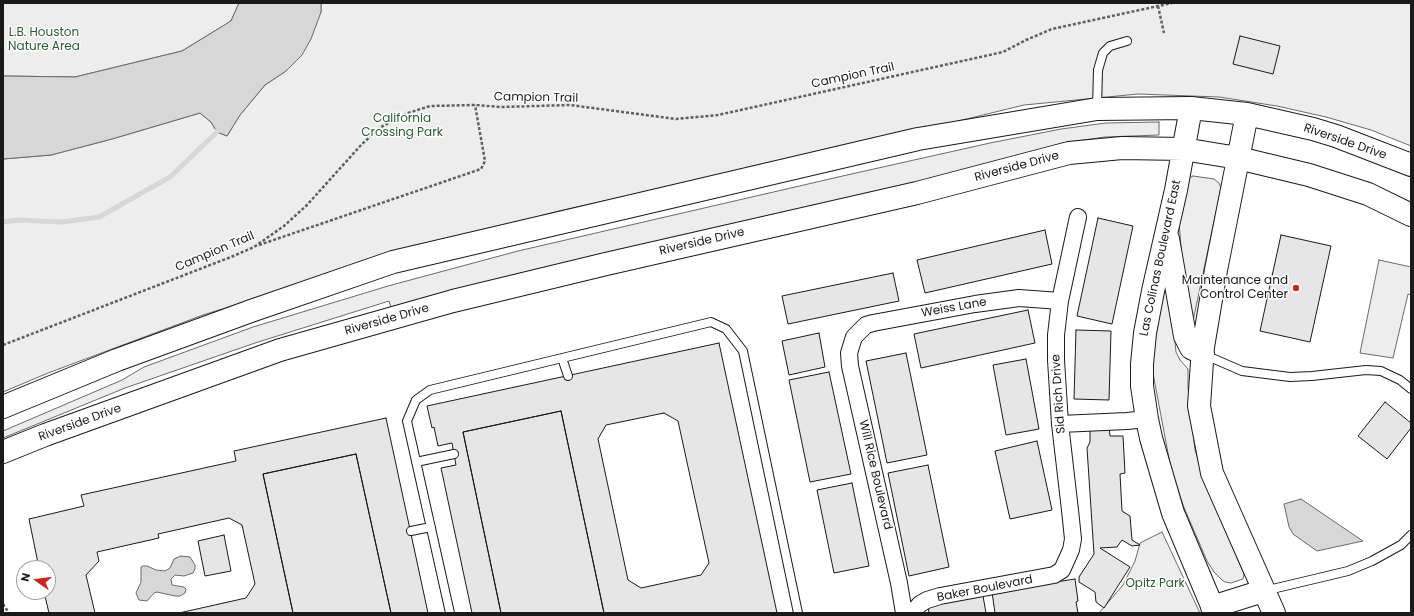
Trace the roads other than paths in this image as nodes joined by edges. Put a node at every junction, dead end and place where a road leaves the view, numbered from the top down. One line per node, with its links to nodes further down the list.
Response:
1 (1127, 41): 3 (lane)
2 (1191, 108): 3 (main road, Riverside Drive); 4 (main road, Riverside Drive); 5 (main road, Las Colinas Boulevard East)
3 (1097, 109): 17 (main road, Riverside Drive)
4 (1247, 114): 6 (main road); 7 (main road, Riverside Drive)
5 (1183, 149): 6 (main road, Riverside Drive); 10 (main road, Las Colinas Boulevard East); 20 (main road, Riverside Drive)
6 (1238, 158): 8 (main road, Riverside Drive); 13 (main road)
7 (1411, 165)
8 (1411, 215)
9 (1078, 217): 11 (street, Sid Rich Drive)
10 (1166, 232): 13 (main road); 18 (main road, Las Colinas Boulevard East)
11 (1060, 301): 12 (street, Weiss Lane); 19 (street, Sid Rich Drive)
12 (854, 337): 31 (street, Will Rice Boulevard)
13 (1203, 354): 16 (lane); 27 (main road)
14 (562, 358): 15 (lane); 22 (lane); 30 (lane)
15 (568, 376)
16 (1411, 389)
17 (3, 407)
18 (1147, 419): 19 (street); 28 (main road, Las Colinas Boulevard East)
19 (1060, 424): 26 (street, Sid Rich Drive)
20 (3, 452)
21 (454, 454): 22 (lane)
22 (416, 462): 23 (lane)
23 (431, 527): 24 (lane); 29 (lane)
24 (410, 530)
25 (1411, 535): 27 (lane)
26 (1062, 570): 32 (street, Baker Boulevard)
27 (1263, 591): 28 (main road); 33 (main road)
28 (1213, 610)
29 (450, 613)
30 (798, 613)
31 (904, 613)
32 (912, 613)
33 (1274, 613)

